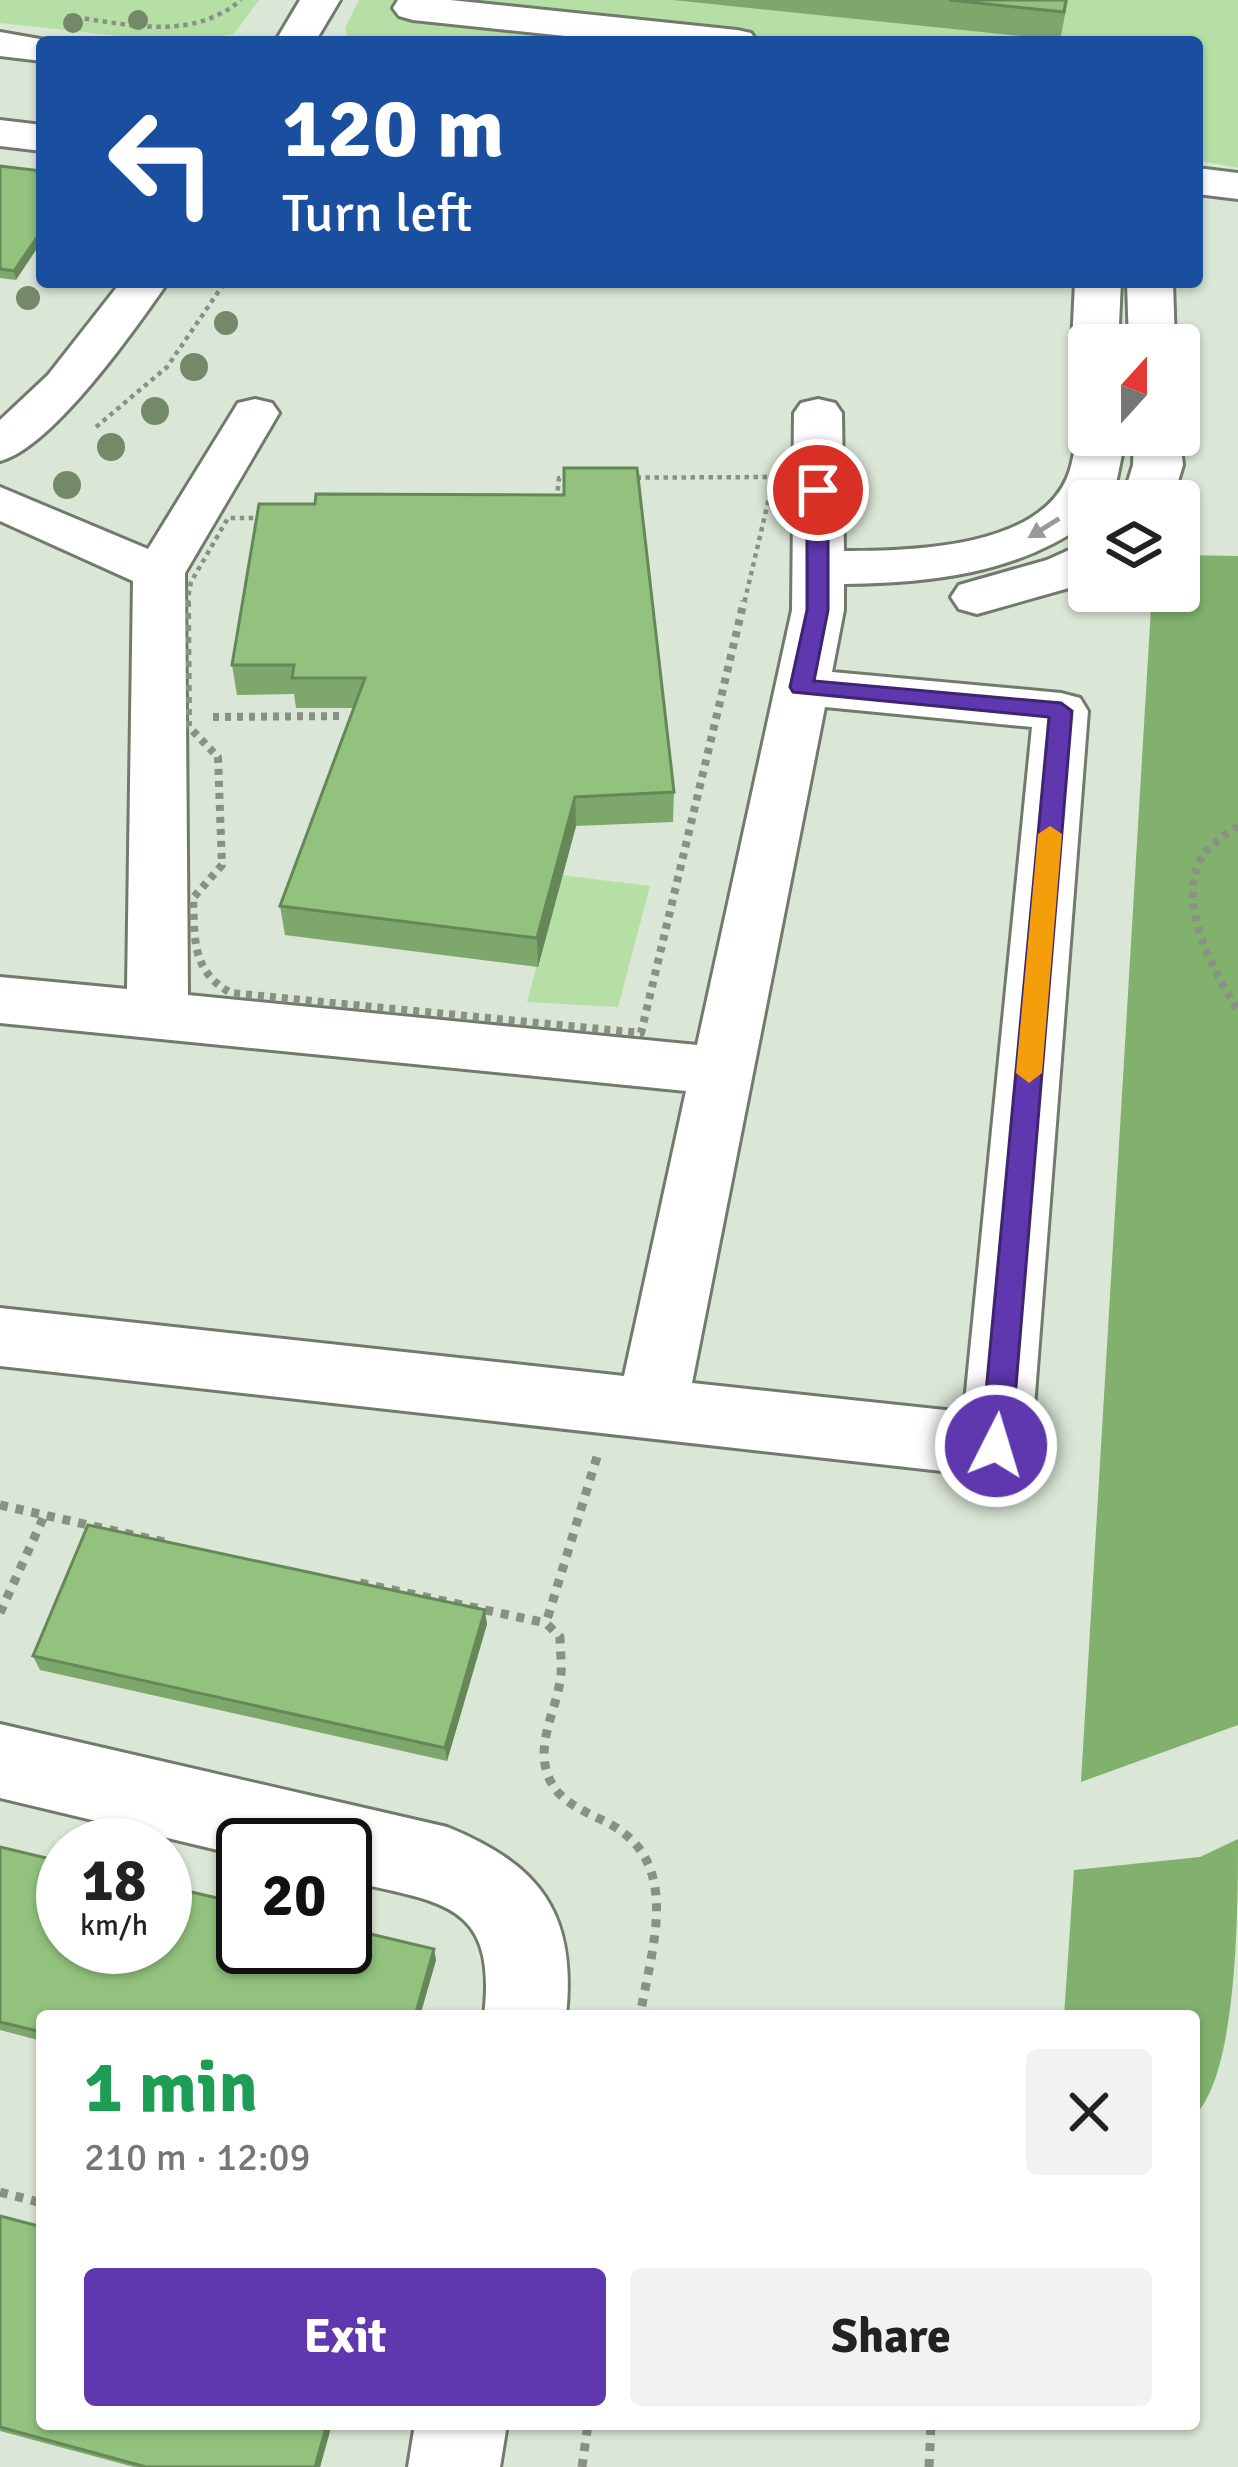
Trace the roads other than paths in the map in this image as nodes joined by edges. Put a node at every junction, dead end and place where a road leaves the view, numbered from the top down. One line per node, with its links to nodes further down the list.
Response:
1 (320, 0): 4 (street)
2 (418, 0): 5 (street)
3 (44, 31): 6 (street)
4 (299, 36)
5 (680, 36)
6 (0, 44)
7 (0, 133): 8 (street)
8 (36, 137)
9 (1203, 182): 10 (street)
10 (1238, 185)
11 (140, 288): 17 (street)
12 (1098, 288): 14 (street)
13 (1150, 288): 15 (street)
14 (1096, 324)
15 (1151, 324)
16 (12, 379): 17 (street)
17 (65, 386): 20 (street)
18 (255, 413): 24 (street)
19 (818, 413): 25 (street)
20 (0, 446)
21 (1100, 456): 25 (street, one-way to 25)
22 (0, 502): 24 (street)
23 (1068, 570): 25 (street)
24 (159, 573): 28 (street)
25 (817, 589): 26 (street)
26 (801, 687): 29 (street); 31 (street)
27 (0, 1000): 28 (street)
28 (157, 1015): 29 (street)
29 (722, 1071): 31 (street)
30 (0, 1337): 31 (street)
31 (633, 1405)
32 (0, 1761): 33 (street)
33 (525, 2010)
34 (460, 2430): 35 (street)
35 (454, 2467)

